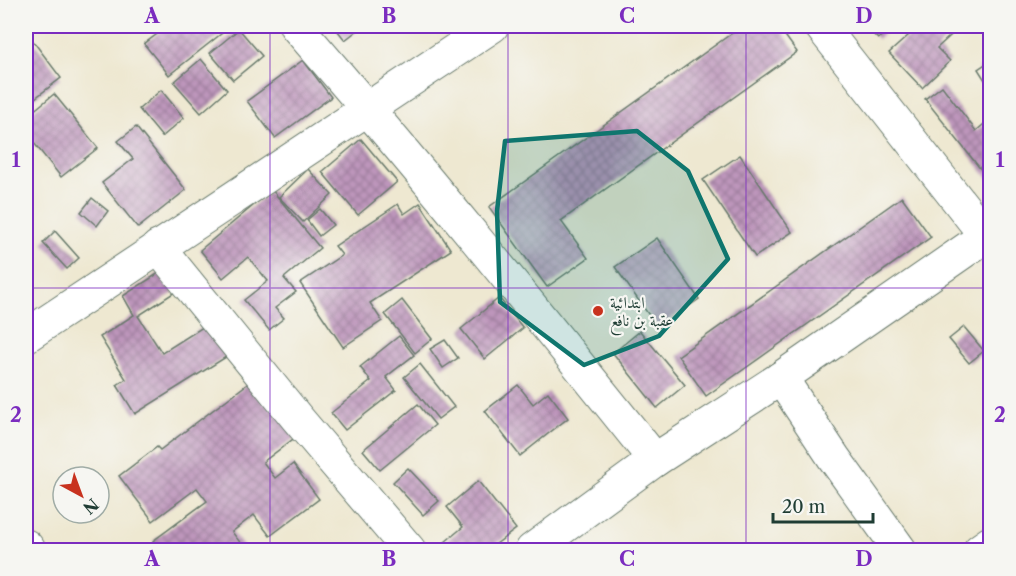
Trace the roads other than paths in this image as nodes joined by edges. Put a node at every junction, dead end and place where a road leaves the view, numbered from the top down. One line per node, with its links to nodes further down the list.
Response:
1 (296, 26): 4 (street)
2 (492, 26): 4 (street)
3 (821, 26): 5 (street)
4 (368, 108): 6 (street); 9 (street)
5 (988, 234): 8 (street)
6 (158, 247): 7 (street); 13 (street)
7 (26, 336)
8 (781, 378): 9 (street); 15 (street)
9 (655, 460): 14 (street)
10 (990, 543): 16 (street)
11 (26, 546): 12 (street)
12 (29, 550)
13 (409, 550)
14 (532, 550)
15 (900, 550)
16 (980, 550)

